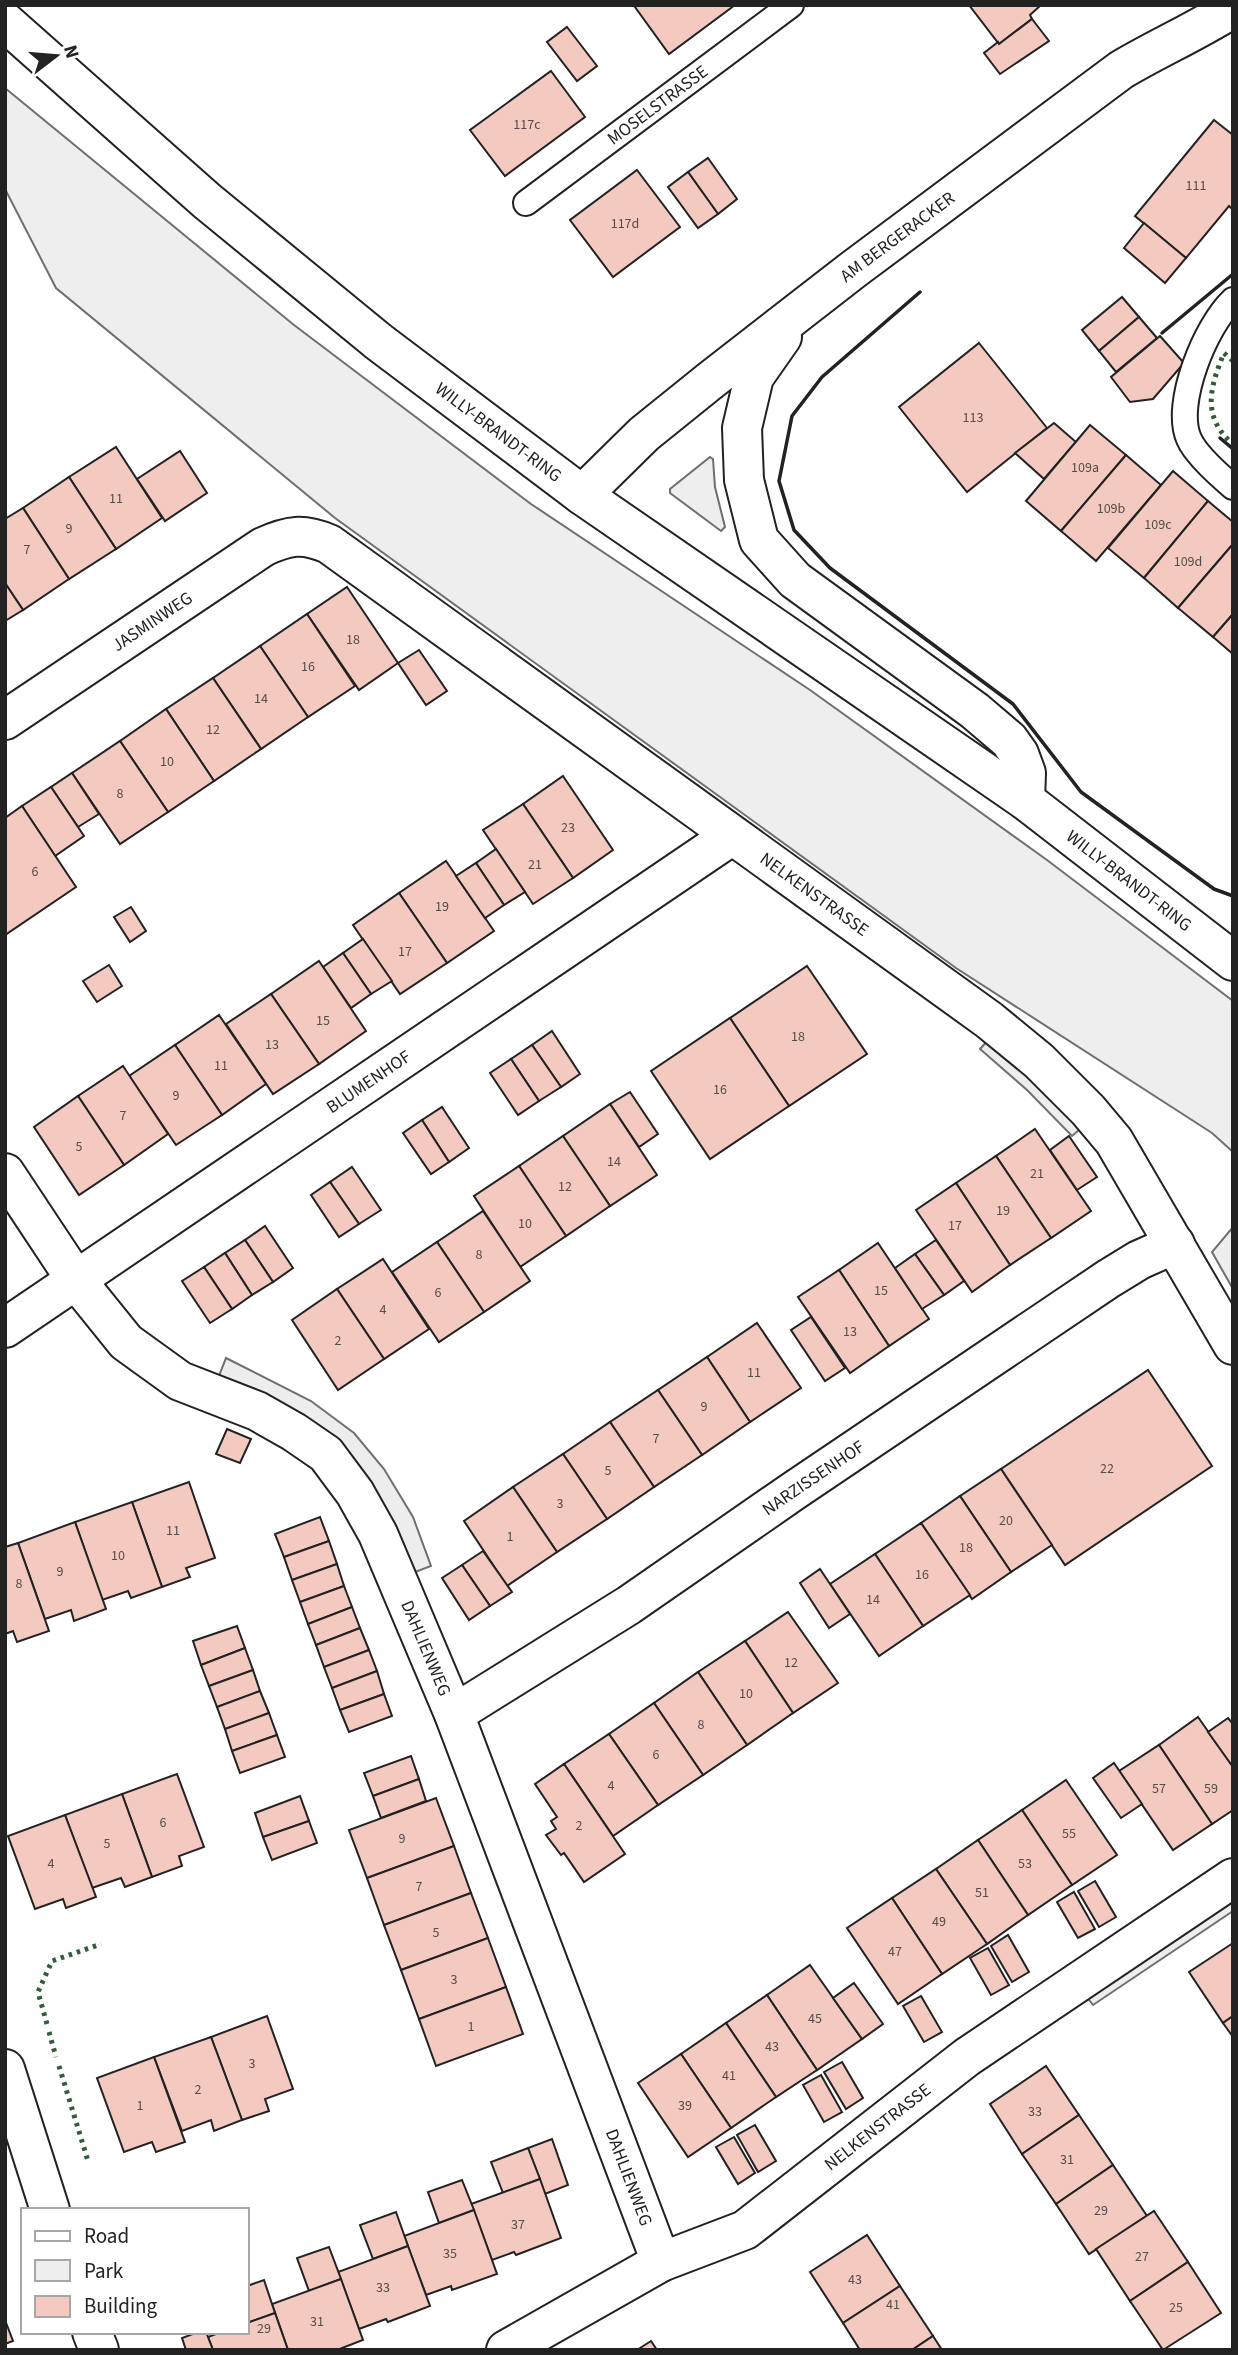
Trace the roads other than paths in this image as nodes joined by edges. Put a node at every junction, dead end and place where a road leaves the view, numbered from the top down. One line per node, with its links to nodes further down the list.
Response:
1 (791, 5): 4 (lane, MOSELSTRASSE)
2 (1216, 17): 6 (street, AM BERGERACKER)
3 (5, 22): 8 (street, WILLY-BRANDT-RING)
4 (526, 203)
5 (1233, 300): 7 (lane)
6 (801, 310): 8 (street, AM BERGERACKER); 11 (street)
7 (1233, 487)
8 (582, 495): 11 (street, WILLY-BRANDT-RING)
9 (304, 538): 10 (street, JASMINWEG); 12 (street, NELKENSTRASSE)
10 (5, 720)
11 (1025, 800): 13 (street, WILLY-BRANDT-RING)
12 (732, 836): 15 (street, NELKENSTRASSE); 16 (street, BLUMENHOF)
13 (1233, 961)
14 (5, 1173): 16 (street, DAHLIENWEG)
15 (1175, 1244): 18 (street, NELKENSTRASSE); 19 (street, NARZISSENHOF)
16 (76, 1280): 17 (street, BLUMENHOF); 19 (street, DAHLIENWEG)
17 (5, 1328)
18 (1233, 1345)
19 (454, 1714): 23 (street, DAHLIENWEG)
20 (1233, 1878): 23 (street, NELKENSTRASSE)
21 (5, 2069): 22 (street)
22 (49, 2208)
23 (661, 2262): 24 (street, NELKENSTRASSE)
24 (506, 2350)

